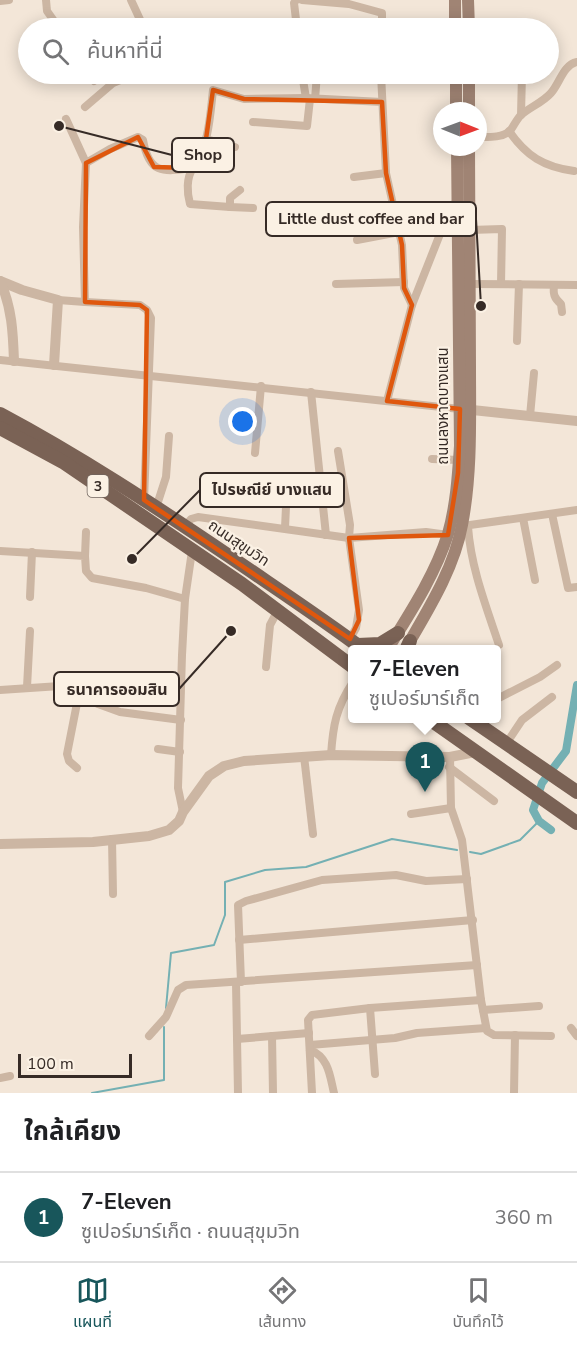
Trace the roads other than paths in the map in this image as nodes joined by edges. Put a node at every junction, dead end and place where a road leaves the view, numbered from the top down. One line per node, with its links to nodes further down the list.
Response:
1 (9, 0): 8 (street)
2 (46, 0): 10 (street)
3 (131, 0): 11 (street)
4 (296, 0): 12 (street)
5 (302, 0): 9 (street)
6 (455, 0): 14 (main road)
7 (468, 0): 15 (main road)
8 (0, 1)
9 (350, 2): 13 (street)
10 (52, 18)
11 (139, 18)
12 (296, 18)
13 (382, 18)
14 (455, 18)
15 (469, 18)
16 (577, 62): 17 (street)
17 (559, 80)
18 (112, 84): 30 (street)
19 (305, 84): 26 (street)
20 (314, 84): 26 (street)
21 (381, 84): 27 (street)
22 (456, 84): 28 (main road)
23 (469, 84): 29 (main road)
24 (522, 84): 31 (street)
25 (557, 84): 31 (street)
26 (310, 99): 27 (street); 33 (street); 36 (street)
27 (382, 102): 43 (street)
28 (456, 102)
29 (469, 102)
30 (85, 107)
31 (521, 115): 34 (street)
32 (66, 119): 40 (street)
33 (254, 122)
34 (509, 131): 35 (street); 42 (street)
35 (487, 136)
36 (206, 139): 37 (street); 41 (street)
37 (235, 147)
38 (457, 156): 46 (main road, ถนนลงหาดบางแสน)
39 (469, 156): 49 (main road, ถนนลงหาดบางแสน)
40 (86, 163): 41 (street); 61 (street)
41 (193, 168): 47 (street)
42 (574, 171)
43 (386, 172): 44 (street); 50 (street)
44 (354, 177)
45 (240, 190): 47 (street)
46 (458, 197): 62 (street); 73 (main road, ถนนลงหาดบางแสน)
47 (230, 207): 48 (street)
48 (253, 208)
49 (470, 230): 55 (main road, ถนนลงหาดบางแสน); 56 (street)
50 (399, 232): 51 (street); 53 (street)
51 (357, 240)
52 (0, 281): 60 (street); 66 (street)
53 (404, 282): 54 (street); 62 (street)
54 (336, 284)
55 (470, 284): 56 (street); 73 (main road, ถนนลงหาดบางแสน)
56 (501, 284): 57 (street)
57 (519, 284): 58 (street); 64 (street)
58 (554, 285): 59 (street); 63 (street)
59 (577, 285)
60 (58, 300): 61 (street); 67 (street)
61 (85, 302): 69 (street)
62 (412, 305): 72 (street)
63 (562, 312)
64 (517, 340)
65 (0, 360): 66 (street)
66 (14, 361): 67 (street)
67 (54, 365): 69 (street)
68 (534, 373): 75 (street)
69 (149, 375): 70 (street); 84 (street)
70 (261, 386): 71 (street); 80 (street)
71 (311, 392): 72 (street); 93 (street)
72 (387, 401): 73 (street)
73 (465, 409): 75 (street); 82 (main road, ถนนลงหาดบางแสน); 90 (main road, ถนนลงหาดบางแสน)
74 (0, 414): 84 (main road, ถนนสุขุมวิท / 3)
75 (530, 416): 76 (street)
76 (577, 421)
77 (0, 428): 97 (main road, 3)
78 (169, 436): 85 (street)
79 (338, 451): 95 (street)
80 (255, 453)
81 (432, 459): 82 (street)
82 (459, 460): 94 (main road, ถนนลงหาดบางแสน)
83 (287, 485): 91 (street)
84 (144, 500): 85 (main road, ถนนสุขุมวิท / 3)
85 (156, 508): 89 (main road, ถนนสุขุมวิท / 3)
86 (577, 510): 87 (street)
87 (552, 514): 88 (street); 101 (street)
88 (523, 518): 90 (street); 100 (street)
89 (184, 526): 91 (street); 107 (main road, ถนนสุขุมวิท / 3)
90 (465, 526): 109 (main road, ถนนลงหาดบางแสน); 110 (street)
91 (285, 528): 93 (street)
92 (86, 532): 99 (street)
93 (326, 535): 95 (street)
94 (448, 535): 95 (street); 106 (main road, ถนนลงหาดบางแสน)
95 (349, 538): 107 (street)
96 (0, 551): 98 (street)
97 (192, 551): 103 (street); 104 (main road, 3)
98 (32, 552): 99 (street); 102 (street)
99 (85, 556): 103 (street)
100 (535, 580)
101 (577, 587)
102 (30, 597)
103 (185, 599): 120 (street)
104 (278, 612): 111 (main road, 3); 113 (street)
105 (30, 631): 114 (street)
106 (398, 633): 107 (main road); 108 (main road, ถนนลงหาดบางแสน)
107 (357, 644)
108 (390, 645)
109 (408, 645)
110 (499, 645)
111 (348, 662)
112 (557, 664): 118 (street)
113 (266, 667)
114 (27, 687): 115 (street); 117 (street)
115 (0, 690)
116 (348, 691): 127 (street)
117 (79, 693): 120 (street); 130 (street)
118 (501, 697)
119 (552, 697): 123 (street)
120 (181, 720): 125 (street)
121 (435, 723): 126 (main road)
122 (478, 723): 123 (main road)
123 (506, 744): 131 (main road)
124 (158, 748): 125 (street)
125 (180, 752): 134 (street)
126 (475, 752): 129 (street); 136 (main road)
127 (331, 755): 128 (street); 129 (street)
128 (304, 756): 134 (street); 137 (street)
129 (450, 762): 132 (street); 133 (street)
130 (76, 768)
131 (572, 789)
132 (494, 801)
133 (451, 808): 135 (street); 140 (street)
134 (183, 812): 138 (street)
135 (411, 814)
136 (577, 823)
137 (313, 834)
138 (112, 840): 139 (street); 141 (street)
139 (0, 844)
140 (467, 879): 142 (street); 143 (street)
141 (113, 894)
142 (473, 920): 143 (street); 144 (street)
143 (239, 939): 145 (street)
144 (477, 965): 145 (street); 146 (street)
145 (238, 982): 154 (street); 158 (street)
146 (481, 1000): 148 (street); 149 (street)
147 (539, 1006): 149 (street)
148 (370, 1008): 152 (street); 159 (street)
149 (483, 1010): 150 (street)
150 (486, 1028): 153 (street); 159 (street)
151 (571, 1028): 157 (street)
152 (309, 1034): 155 (street); 160 (street)
153 (515, 1035): 156 (street); 168 (street)
154 (149, 1036)
155 (272, 1036): 158 (street); 165 (street)
156 (550, 1036)
157 (577, 1036)
158 (237, 1039): 164 (street)
159 (372, 1040): 160 (street); 161 (street)
160 (310, 1048): 166 (street); 167 (street)
161 (375, 1074)
162 (10, 1076): 163 (street)
163 (0, 1078)
164 (238, 1093)
165 (273, 1093)
166 (312, 1093)
167 (334, 1093)
168 (514, 1093)

